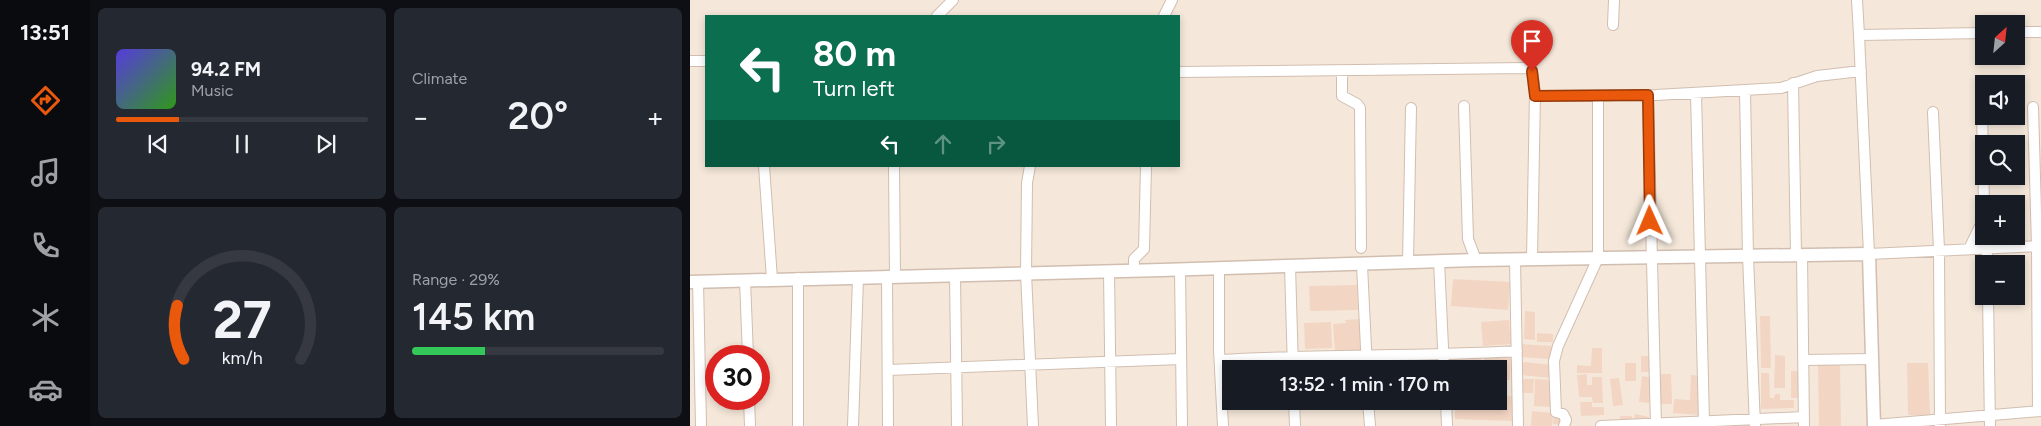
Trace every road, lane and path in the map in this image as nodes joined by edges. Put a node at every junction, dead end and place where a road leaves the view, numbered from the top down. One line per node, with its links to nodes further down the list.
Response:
1 (953, 0): 5 (street)
2 (1172, 0): 6 (street)
3 (1614, 0): 7 (street)
4 (1857, 0): 11 (street)
5 (938, 15)
6 (1164, 15)
7 (1613, 25)
8 (2025, 32): 9 (street)
9 (2041, 32)
10 (1975, 33): 11 (street)
11 (1859, 35): 15 (street)
12 (690, 61): 13 (street)
13 (705, 61)
14 (1342, 71): 16 (street); 21 (street); 35 (street)
15 (1861, 71): 17 (street); 39 (street)
16 (1180, 72)
17 (1794, 83): 18 (street); 40 (street)
18 (1745, 90): 19 (street); 42 (street)
19 (1696, 92): 20 (street); 44 (street)
20 (1648, 95): 22 (street); 43 (street)
21 (1535, 96): 22 (street); 47 (street)
22 (1598, 96): 45 (street)
23 (1464, 106): 48 (street)
24 (2033, 107): 34 (street)
25 (1411, 108): 49 (street)
26 (1933, 112): 38 (street)
27 (1982, 125): 32 (street)
28 (764, 167): 62 (street)
29 (894, 167): 59 (street)
30 (1030, 167): 57 (street)
31 (1146, 167): 55 (street)
32 (1984, 195)
33 (1975, 237): 37 (street)
34 (2039, 246): 36 (street); 86 (street)
35 (1361, 248)
36 (1987, 248): 37 (street); 41 (street)
37 (1969, 249): 38 (street)
38 (1939, 250): 39 (street); 90 (street)
39 (1869, 254): 40 (street); 72 (street)
40 (1799, 255): 42 (street); 77 (street)
41 (1987, 255)
42 (1748, 256): 44 (street); 89 (street)
43 (1650, 257): 44 (street); 45 (street); 91 (street)
44 (1701, 257): 92 (street)
45 (1598, 258): 47 (street); 107 (street)
46 (1515, 259): 47 (street); 48 (street); 67 (street)
47 (1532, 259)
48 (1476, 260): 50 (street)
49 (1408, 262): 50 (street); 51 (street)
50 (1439, 262): 69 (street)
51 (1362, 264): 52 (street); 68 (street)
52 (1290, 266): 53 (street); 70 (street)
53 (1219, 268): 54 (street); 73 (street)
54 (1180, 269): 55 (street); 71 (street)
55 (1134, 270): 56 (street)
56 (1109, 271): 57 (street); 78 (street)
57 (1026, 273): 58 (street); 79 (street)
58 (955, 275): 59 (street); 80 (street)
59 (891, 277): 61 (street); 81 (street)
60 (798, 278): 61 (street); 62 (street); 95 (street)
61 (858, 278): 96 (street)
62 (772, 279): 63 (street)
63 (745, 280): 64 (street); 66 (street)
64 (694, 281): 93 (street)
65 (1988, 305): 87 (street)
66 (748, 345)
67 (1516, 351): 69 (street); 106 (street)
68 (1366, 355): 69 (street); 70 (street); 75 (street)
69 (1444, 355): 76 (street)
70 (1293, 356): 73 (street); 74 (street)
71 (1181, 358): 78 (street); 101 (street)
72 (1872, 359): 77 (street); 110 (street)
73 (1220, 360): 102 (street)
74 (1293, 360)
75 (1366, 360)
76 (1444, 360)
77 (1803, 360): 88 (street)
78 (1110, 362): 79 (street); 100 (street)
79 (1030, 365): 80 (street); 99 (street)
80 (955, 367): 81 (street); 98 (street)
81 (888, 370): 97 (street)
82 (749, 410): 94 (street)
83 (1294, 410): 103 (street)
84 (1369, 410): 104 (street)
85 (1446, 410): 105 (street)
86 (2039, 411): 87 (street)
87 (1990, 421): 90 (street)
88 (1804, 422): 89 (street)
89 (1755, 423): 92 (street)
90 (1940, 423): 110 (street)
91 (1656, 424): 92 (street); 109 (street)
92 (1705, 424)
93 (701, 426)
94 (750, 426)
95 (798, 426)
96 (853, 426)
97 (888, 426)
98 (957, 426)
99 (1033, 426)
100 (1111, 426)
101 (1182, 426)
102 (1223, 426)
103 (1295, 426)
104 (1370, 426)
105 (1447, 426)
106 (1518, 426)
107 (1564, 426)
108 (1601, 426): 109 (street)
109 (1610, 426)
110 (1874, 426)

